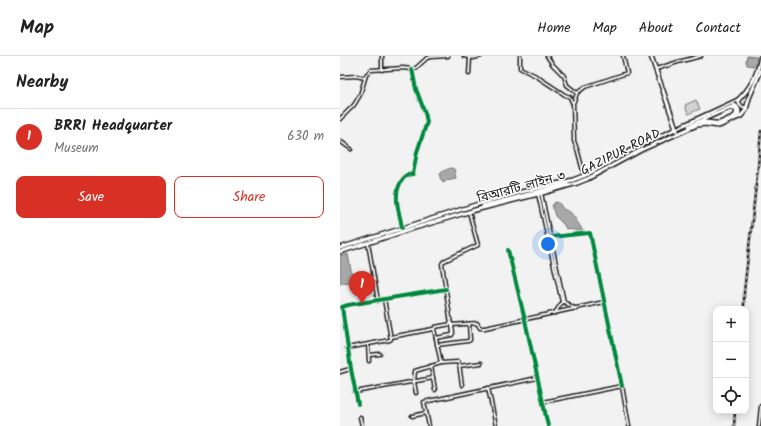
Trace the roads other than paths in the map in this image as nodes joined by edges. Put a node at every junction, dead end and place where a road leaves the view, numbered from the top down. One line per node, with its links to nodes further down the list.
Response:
1 (382, 56): 15 (street)
2 (437, 56): 3 (street); 12 (street)
3 (448, 56)
4 (464, 56): 13 (street)
5 (481, 56): 13 (street)
6 (520, 56): 23 (street)
7 (547, 56): 21 (street)
8 (623, 56): 21 (street)
9 (651, 56): 16 (main road)
10 (701, 56): 16 (street)
11 (761, 56): 22 (main road)
12 (426, 57): 14 (street)
13 (470, 58): 18 (street)
14 (412, 69): 15 (street); 37 (street)
15 (382, 70): 20 (street)
16 (656, 70): 31 (main road)
17 (761, 70): 25 (main road)
18 (468, 74)
19 (340, 77): 20 (street)
20 (365, 78): 28 (street)
21 (577, 93): 23 (street)
22 (738, 100): 24 (main road); 25 (main road)
23 (573, 103): 34 (street)
24 (730, 104): 27 (main road); 31 (main road)
25 (746, 107): 27 (main road)
26 (713, 115): 29 (main road, বিআরটি লাইন ৩); 30 (main road); 30 (main road, বিআরটি লাইন ৩)
27 (737, 118): 31 (main road)
28 (340, 119)
29 (700, 122): 30 (main road, বিআরটি লাইন ৩); 31 (main road, বিআরটি লাইন ৩)
30 (715, 123)
31 (677, 131): 34 (main road, GAZIPUR ROAD); 35 (main road, GAZIPUR ROAD); 40 (main road, বিআরটি লাইন ৩)
32 (340, 141): 33 (street)
33 (351, 149)
34 (584, 175): 37 (main road, GAZIPUR ROAD)
35 (540, 194): 36 (main road, GAZIPUR ROAD); 38 (street); 45 (street)
36 (469, 212): 39 (main road, GAZIPUR ROAD); 42 (street)
37 (402, 228): 40 (main road, GAZIPUR ROAD)
38 (550, 237): 45 (street); 46 (street)
39 (368, 243): 40 (main road, GAZIPUR ROAD); 44 (street)
40 (340, 250)
41 (508, 250): 49 (street)
42 (446, 289): 43 (street); 51 (street)
43 (384, 299): 44 (street); 53 (street)
44 (378, 301): 57 (street)
45 (563, 302): 47 (street); 48 (street)
46 (604, 302): 47 (street); 71 (street)
47 (576, 309): 48 (street)
48 (555, 313): 49 (street)
49 (525, 320): 50 (street); 68 (street)
50 (469, 324): 51 (street); 56 (street)
51 (451, 325): 52 (street); 54 (street)
52 (434, 329): 53 (street); 54 (street)
53 (391, 337): 55 (street)
54 (435, 338): 56 (street)
55 (368, 345): 57 (street); 59 (street)
56 (437, 345): 61 (street)
57 (348, 348): 65 (street)
58 (380, 354): 59 (street)
59 (369, 356): 60 (street)
60 (369, 361)
61 (441, 363): 63 (street); 64 (street)
62 (481, 363): 64 (street)
63 (431, 366): 67 (street); 69 (street)
64 (459, 366): 70 (street)
65 (351, 369): 66 (street); 74 (street)
66 (340, 372)
67 (433, 378): 69 (street); 73 (street)
68 (537, 378): 72 (street); 76 (street)
69 (414, 382): 74 (street); 75 (street)
70 (462, 384)
71 (622, 386): 76 (street); 86 (street)
72 (488, 388): 79 (street); 84 (street)
73 (435, 390)
74 (355, 392): 77 (street)
75 (416, 393)
76 (543, 402): 85 (street)
77 (358, 404)
78 (761, 406): 87 (street)
79 (426, 413): 81 (street); 83 (street)
80 (360, 416): 82 (street)
81 (412, 416)
82 (362, 426)
83 (429, 426)
84 (496, 426)
85 (548, 426)
86 (630, 426)
87 (759, 426)

